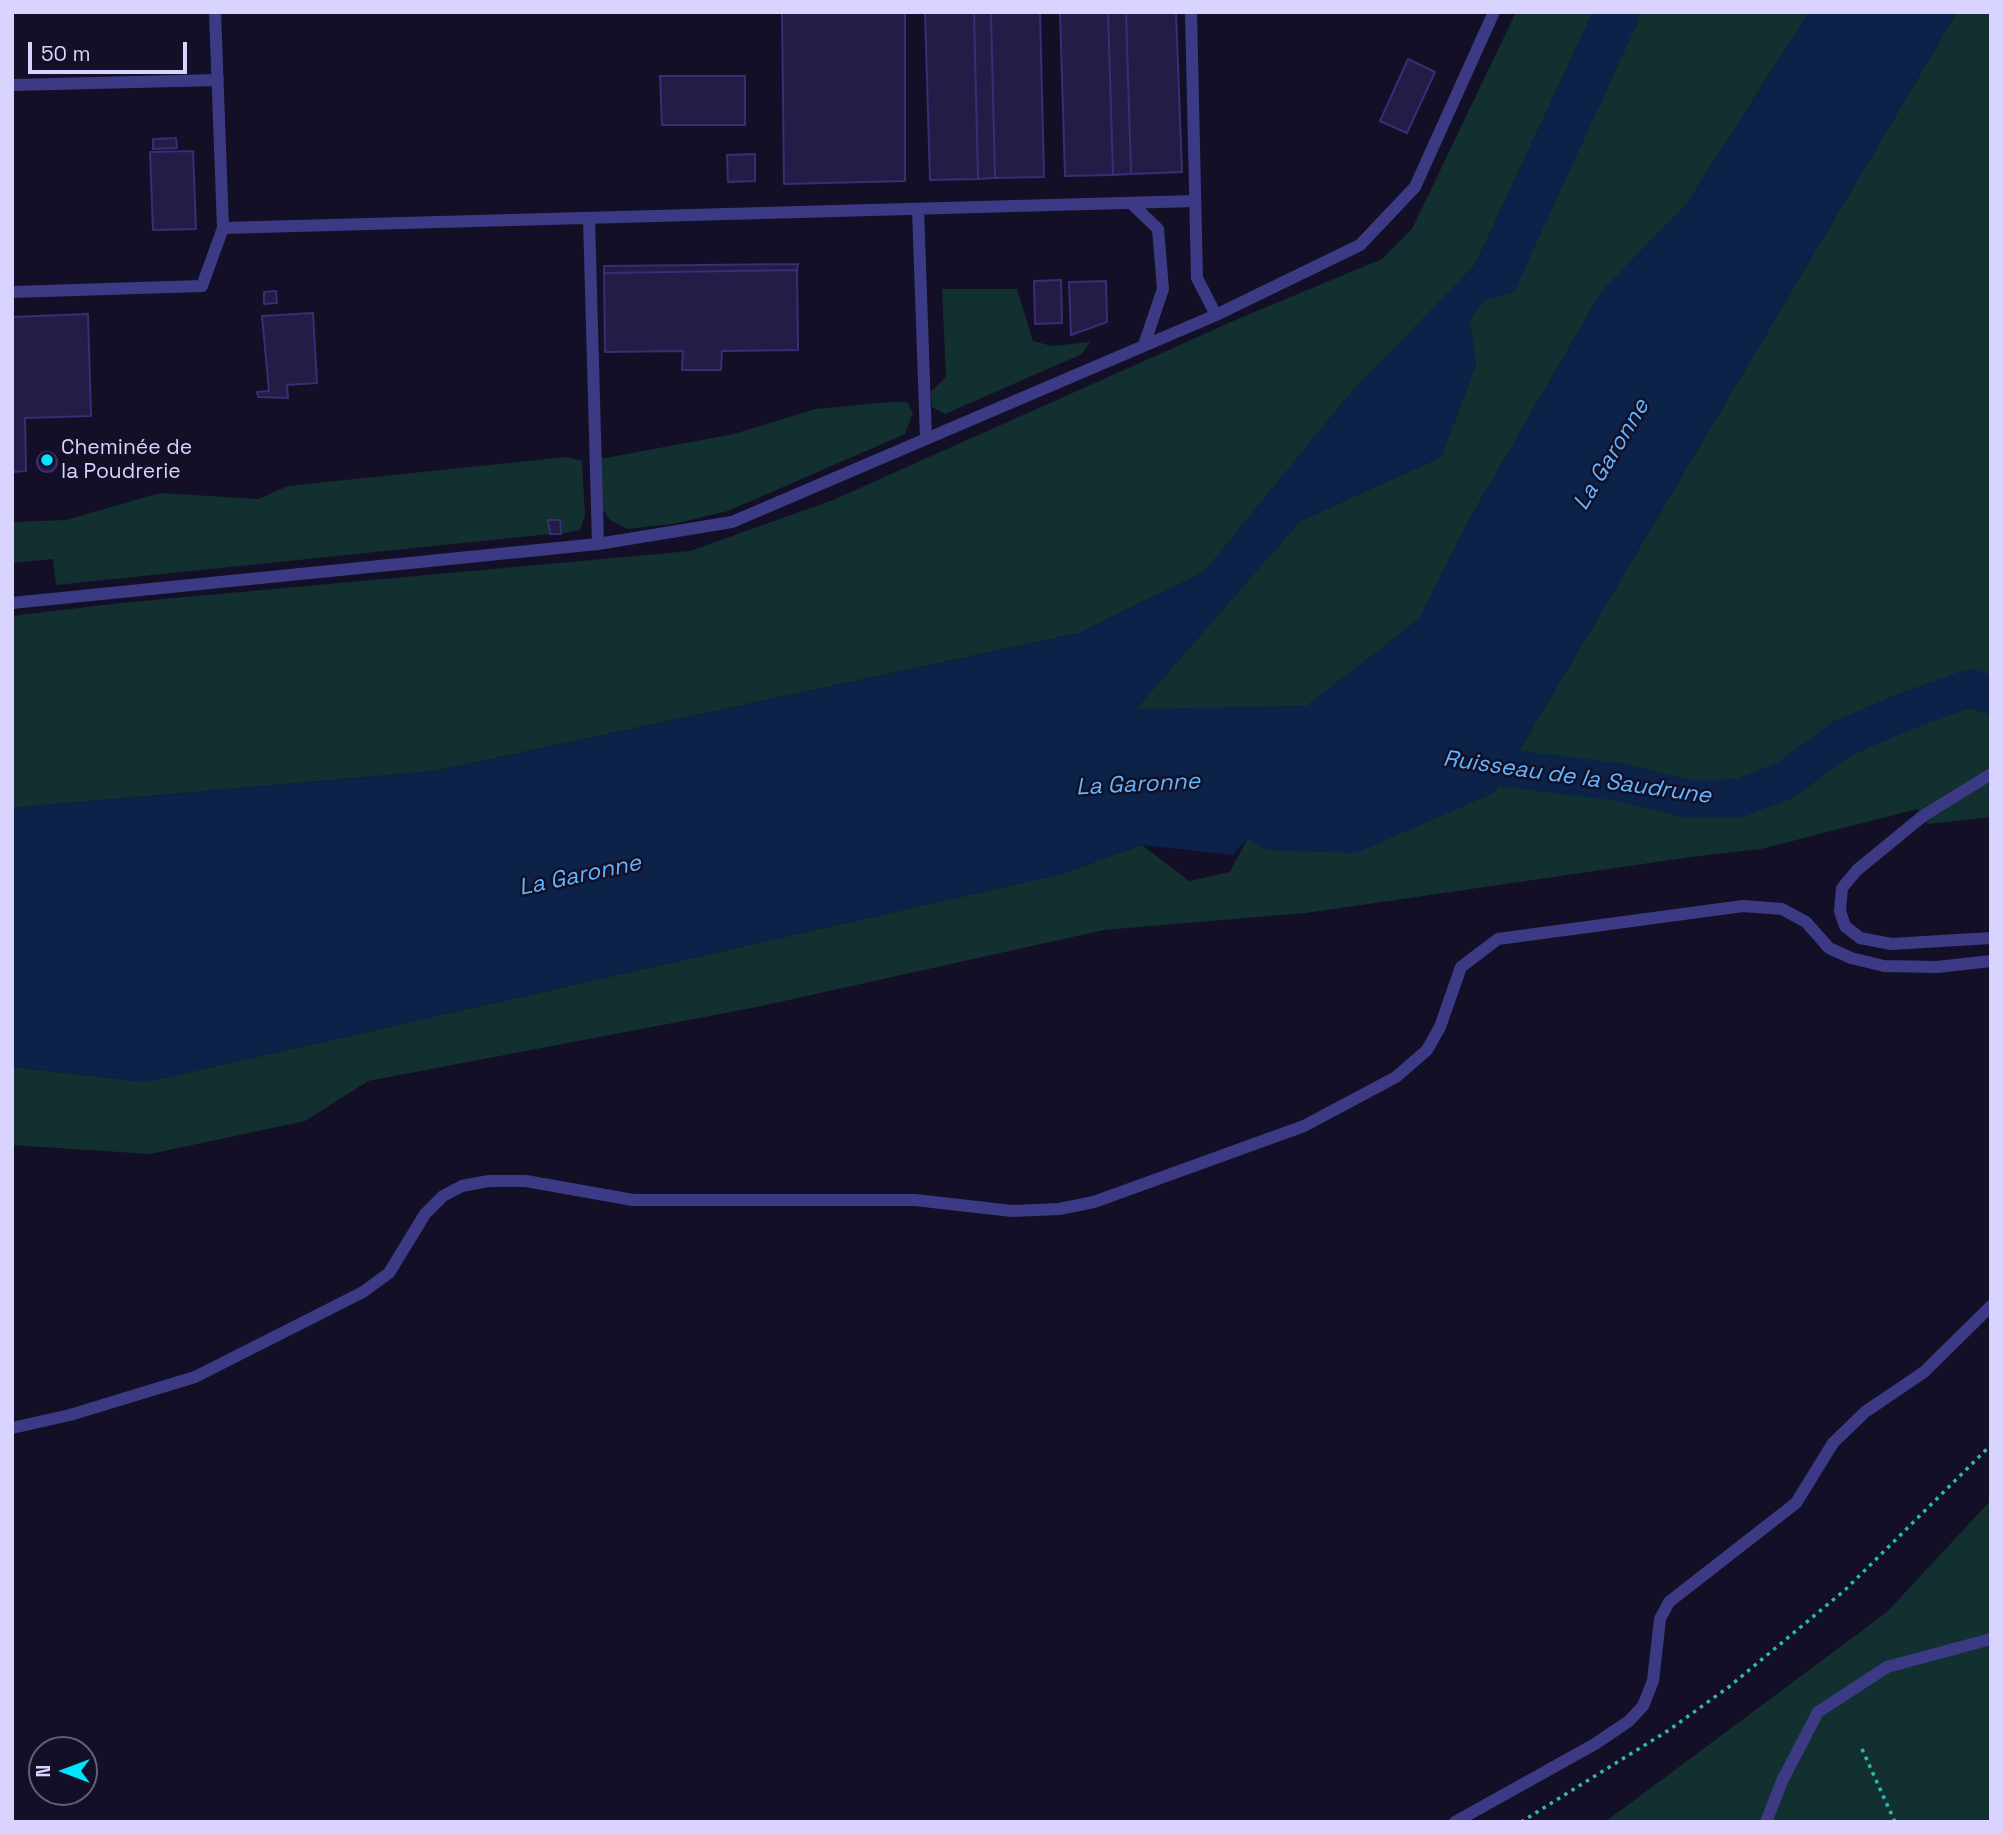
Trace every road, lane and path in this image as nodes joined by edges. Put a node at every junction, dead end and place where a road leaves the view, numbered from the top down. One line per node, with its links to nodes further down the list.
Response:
1 (215, 12): 4 (lane)
2 (1191, 12): 6 (lane)
3 (1494, 12): 12 (lane)
4 (218, 80): 5 (lane); 10 (lane)
5 (12, 85)
6 (1195, 201): 7 (lane); 12 (lane)
7 (1131, 203): 8 (lane); 13 (lane)
8 (918, 209): 9 (lane); 14 (lane)
9 (589, 218): 10 (lane); 15 (lane)
10 (223, 228): 11 (lane)
11 (12, 292)
12 (1216, 315): 13 (lane)
13 (1144, 345): 14 (lane)
14 (926, 439): 15 (lane)
15 (597, 544): 16 (lane)
16 (12, 603)
17 (1991, 774): 18 (lane)
18 (1991, 939)
19 (1991, 961): 21 (lane)
20 (1991, 1306): 25 (lane)
21 (12, 1427)
22 (1991, 1445): 26 (path)
23 (1991, 1639): 27 (lane)
24 (1862, 1749): 28 (path)
25 (1455, 1822)
26 (1521, 1822)
27 (1766, 1822)
28 (1895, 1822)

